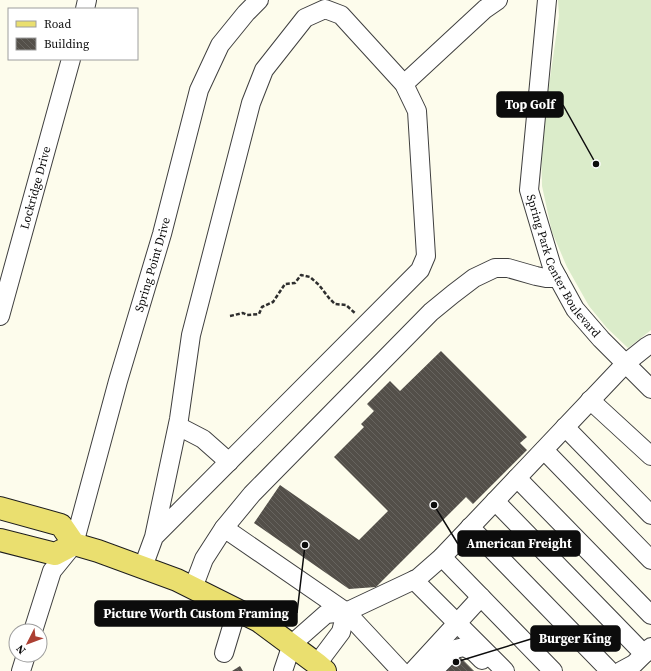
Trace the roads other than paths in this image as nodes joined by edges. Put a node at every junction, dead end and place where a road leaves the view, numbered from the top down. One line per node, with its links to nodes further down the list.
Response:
1 (259, 0): 28 (street, Spring Point Drive)
2 (498, 0): 5 (street)
3 (547, 0): 6 (street, Spring Park Center Boulevard)
4 (71, 60): 7 (street, Lockridge Drive)
5 (404, 84): 13 (street); 17 (street)
6 (558, 278): 10 (street, Spring Park Center Boulevard); 24 (street)
7 (3, 293): 8 (street, Lockridge Drive)
8 (0, 316)
9 (651, 344): 10 (street)
10 (626, 363): 11 (street, Spring Park Center Boulevard); 12 (street)
11 (651, 389)
12 (590, 400): 14 (street); 16 (street)
13 (178, 426): 17 (street); 19 (street)
14 (565, 427): 15 (street); 23 (street)
15 (544, 450): 18 (street); 30 (street)
16 (651, 456)
17 (229, 462): 21 (street)
18 (517, 478): 20 (street); 37 (street)
19 (164, 493): 21 (street); 26 (street)
20 (495, 501): 25 (street); 41 (street)
21 (186, 506): 26 (street)
22 (0, 508): 28 (main road)
23 (651, 514)
24 (224, 528): 33 (street); 36 (street)
25 (470, 528): 29 (street); 51 (street)
26 (154, 537): 31 (street)
27 (0, 540): 28 (main road)
28 (74, 544): 31 (main road); 38 (street)
29 (442, 557): 32 (street); 34 (street)
30 (651, 560)
31 (143, 567): 33 (main road)
32 (414, 580): 36 (street); 39 (street)
33 (193, 588): 35 (main road)
34 (481, 597): 39 (street); 50 (street)
35 (237, 610): 40 (main road); 42 (street)
36 (346, 612): 40 (street); 43 (street); 45 (street)
37 (651, 615)
38 (36, 623)
39 (457, 623): 46 (street); 49 (street)
40 (292, 644): 43 (main road); 44 (street)
41 (647, 651): 52 (street)
42 (224, 653)
43 (321, 667)
44 (283, 671)
45 (402, 671)
46 (413, 671)
47 (433, 671): 48 (street)
48 (492, 671)
49 (505, 671)
50 (553, 671)
51 (610, 671)
52 (621, 671)

